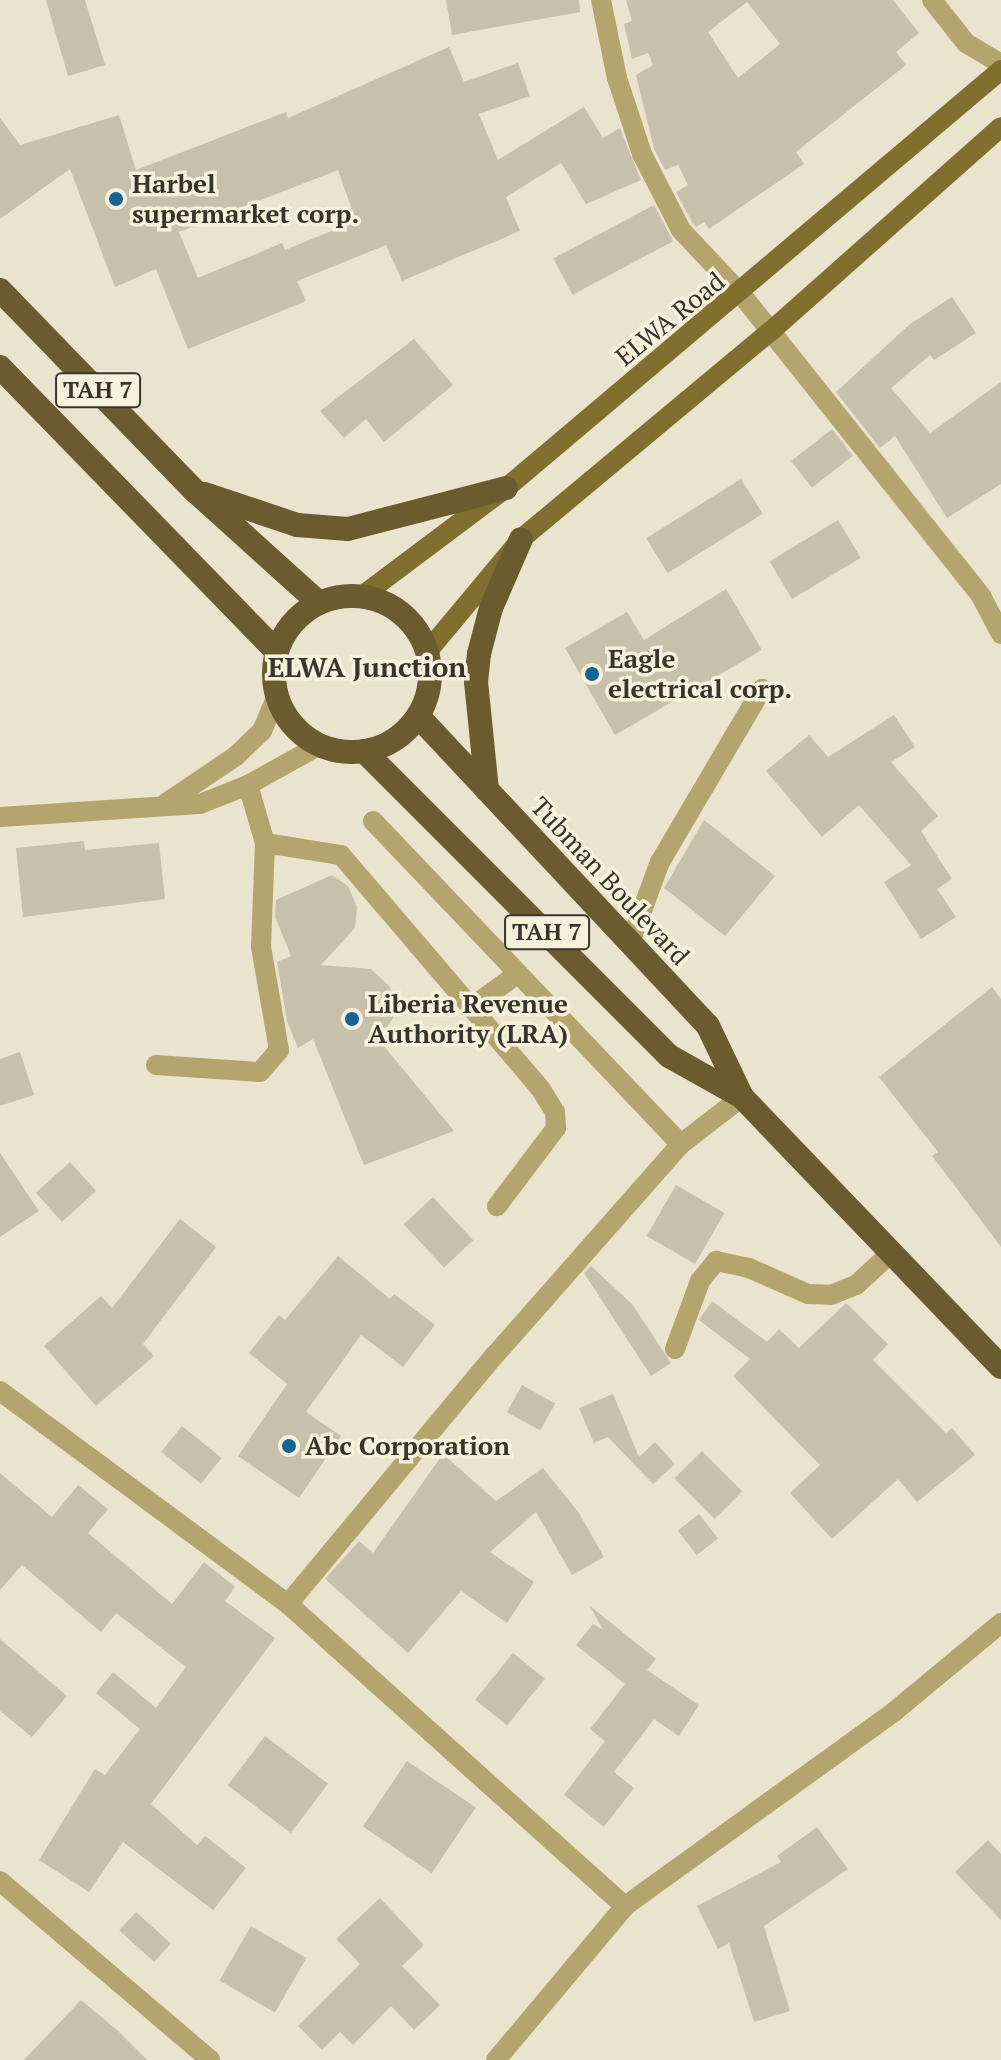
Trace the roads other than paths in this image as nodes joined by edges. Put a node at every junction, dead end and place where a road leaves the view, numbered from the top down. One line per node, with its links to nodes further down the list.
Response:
1 (601, 0): 7 (street)
2 (932, 0): 3 (street)
3 (1001, 64)
4 (1001, 70): 7 (main road, ELWA Road)
5 (1001, 127): 8 (main road)
6 (0, 290): 11 (highway, TAH 7)
7 (741, 294): 8 (street); 10 (main road, ELWA Road)
8 (771, 331): 12 (main road); 15 (street)
9 (0, 367): 16 (highway, TAH 7)
10 (506, 488): 11 (highway); 13 (main road, ELWA Road)
11 (195, 491): 14 (highway)
12 (521, 539): 17 (main road); 24 (highway)
13 (362, 596): 14 (highway); 17 (highway)
14 (319, 603): 16 (highway)
15 (1001, 634)
16 (277, 652): 19 (highway)
17 (427, 652): 20 (highway)
18 (762, 689): 29 (street)
19 (277, 696): 21 (highway); 25 (street)
20 (418, 716): 22 (highway); 24 (highway, Tubman Boulevard / TAH 7)
21 (320, 745): 22 (highway); 23 (street)
22 (364, 751): 33 (highway, Tubman Boulevard / TAH 7)
23 (248, 785): 25 (street); 28 (street)
24 (487, 790): 29 (highway, Tubman Boulevard / TAH 7)
25 (166, 803): 26 (street)
26 (0, 817)
27 (373, 821): 30 (street)
28 (265, 843): 31 (street); 32 (street)
29 (630, 943): 33 (highway, Tubman Boulevard / TAH 7)
30 (516, 975): 31 (street); 34 (street)
31 (473, 1006): 35 (street)
32 (156, 1065)
33 (742, 1097): 34 (street); 36 (highway, Tubman Boulevard / TAH 7)
34 (681, 1144): 40 (street)
35 (497, 1206)
36 (890, 1254): 37 (street); 38 (highway, Tubman Boulevard / TAH 7)
37 (675, 1349)
38 (1001, 1367)
39 (0, 1391): 40 (street)
40 (288, 1604): 43 (street)
41 (1001, 1623): 43 (street)
42 (0, 1881): 44 (street)
43 (625, 1906): 45 (street)
44 (210, 2060)
45 (496, 2060)

